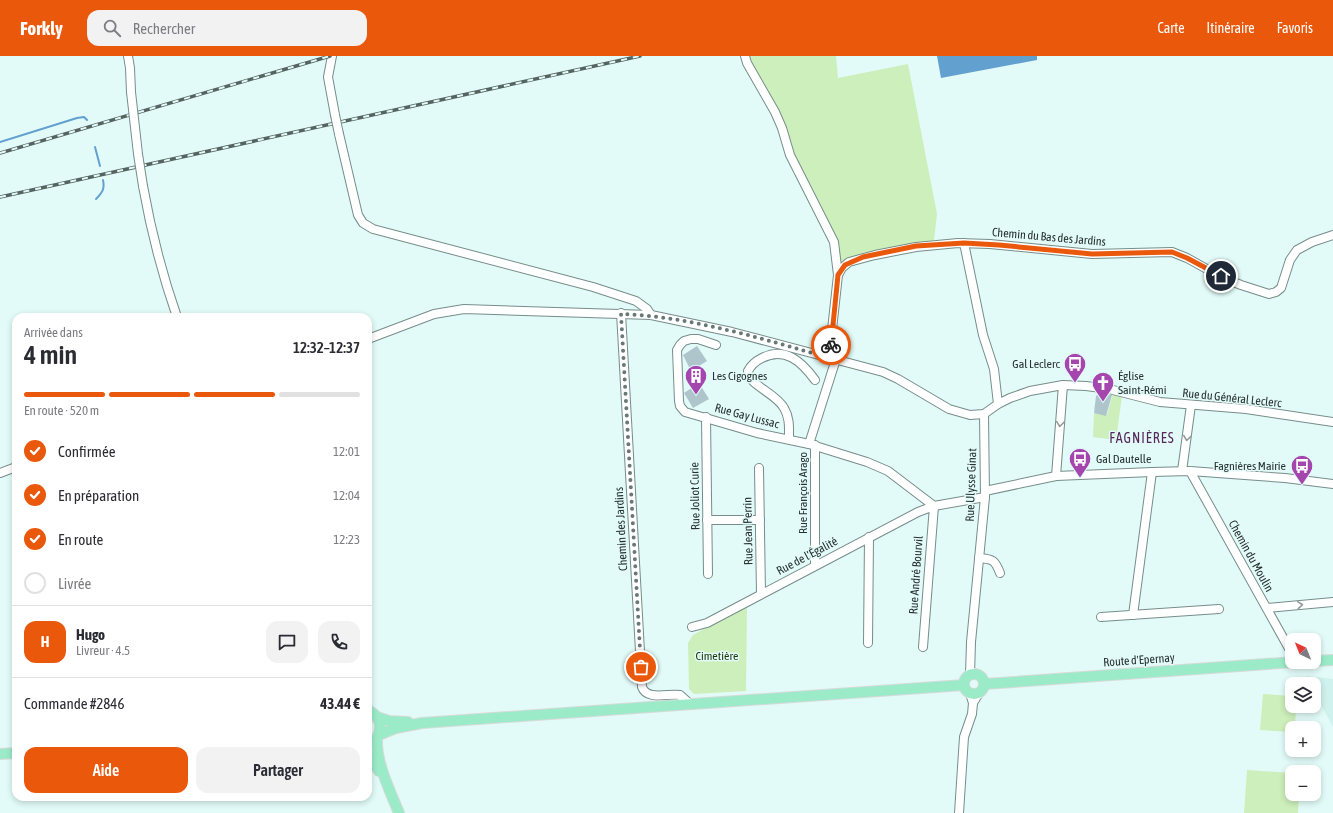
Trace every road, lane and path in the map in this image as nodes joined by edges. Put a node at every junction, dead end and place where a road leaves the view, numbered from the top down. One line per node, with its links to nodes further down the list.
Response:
1 (128, 56): 5 (street)
2 (133, 56): 5 (street)
3 (332, 56): 11 (street, bridge)
4 (745, 56): 8 (street, Rue François Arago)
5 (130, 68): 9 (street, bridge)
6 (1333, 235): 7 (street, Chemin du Bas des Jardins)
7 (964, 243): 8 (street, Chemin du Bas des Jardins); 17 (street)
8 (838, 275): 14 (street, Rue François Arago)
9 (176, 313)
10 (621, 314): 11 (street); 12 (street); 56 (street, Chemin des Jardins)
11 (651, 315): 14 (street)
12 (372, 337)
13 (716, 345): 20 (street, Rue Gay Lussac)
14 (832, 358): 19 (street); 23 (street, Rue François Arago)
15 (815, 380): 22 (street)
16 (1063, 385): 17 (street, Rue du Général Leclerc); 18 (street, Rue du Général Leclerc); 30 (street, one-way to 30)
17 (998, 404): 19 (street, Rue du Général Leclerc)
18 (1191, 406): 21 (street, Rue du Général Leclerc); 26 (street, one-way to 26)
19 (984, 414): 32 (street, Rue Ulysse Ginat)
20 (706, 417): 22 (street, Rue Gay Lussac); 34 (street, Rue Joliot Curie)
21 (1333, 422)
22 (789, 439): 23 (street, Rue Gay Lussac)
23 (812, 444): 33 (street, Rue Gay Lussac); 38 (street, Rue François Arago)
24 (12, 468): 29 (street)
25 (759, 468): 35 (street, Rue Jean Perrin)
26 (1186, 471): 27 (street, Rue de l'Égalité); 31 (street, Rue de l'Égalité); 43 (street, Chemin du Moulin)
27 (1152, 472): 30 (street, Rue de l'Égalité); 45 (street)
28 (12, 473): 29 (street)
29 (0, 474)
30 (1056, 476): 32 (street, Rue de l'Égalité)
31 (1333, 484)
32 (985, 494): 33 (street, Rue de l'Égalité); 37 (street, Rue Ulysse Ginat)
33 (934, 506): 36 (street, Rue de l'Égalité); 50 (street, Rue André Bourvil)
34 (707, 520): 35 (street); 40 (street, Rue Joliot Curie)
35 (760, 520): 41 (street, Rue Jean Perrin)
36 (869, 537): 38 (street, Rue de l'Égalité); 49 (street)
37 (979, 558): 39 (street); 54 (street, Rue Ulysse Ginat)
38 (815, 566): 41 (street, Rue de l'Égalité)
39 (1000, 573)
40 (708, 574)
41 (761, 594): 47 (street, Rue de l'Égalité)
42 (1333, 602): 43 (street, one-way to 42)
43 (1267, 608): 48 (street, Chemin du Moulin)
44 (1219, 609): 45 (street)
45 (1134, 615): 46 (street)
46 (1101, 617)
47 (692, 627)
48 (1285, 641)
49 (868, 643)
50 (923, 647)
51 (1331, 660): 52 (main road)
52 (1321, 661)
53 (1285, 663): 55 (main road, Route d'Epernay)
54 (970, 675): 55 (main road); 55 (main road)
55 (974, 688): 56 (main road, Route d'Epernay); 67 (street)
56 (690, 704): 59 (main road, Route d'Epernay)
57 (372, 713): 58 (main road)
58 (377, 717): 59 (main road); 60 (main road)
59 (422, 723): 60 (main road)
60 (378, 737): 61 (main road); 65 (main road)
61 (372, 742)
62 (12, 753): 63 (main road)
63 (0, 754)
64 (372, 760): 65 (main road)
65 (383, 776): 66 (main road)
66 (399, 813)
67 (959, 813)

